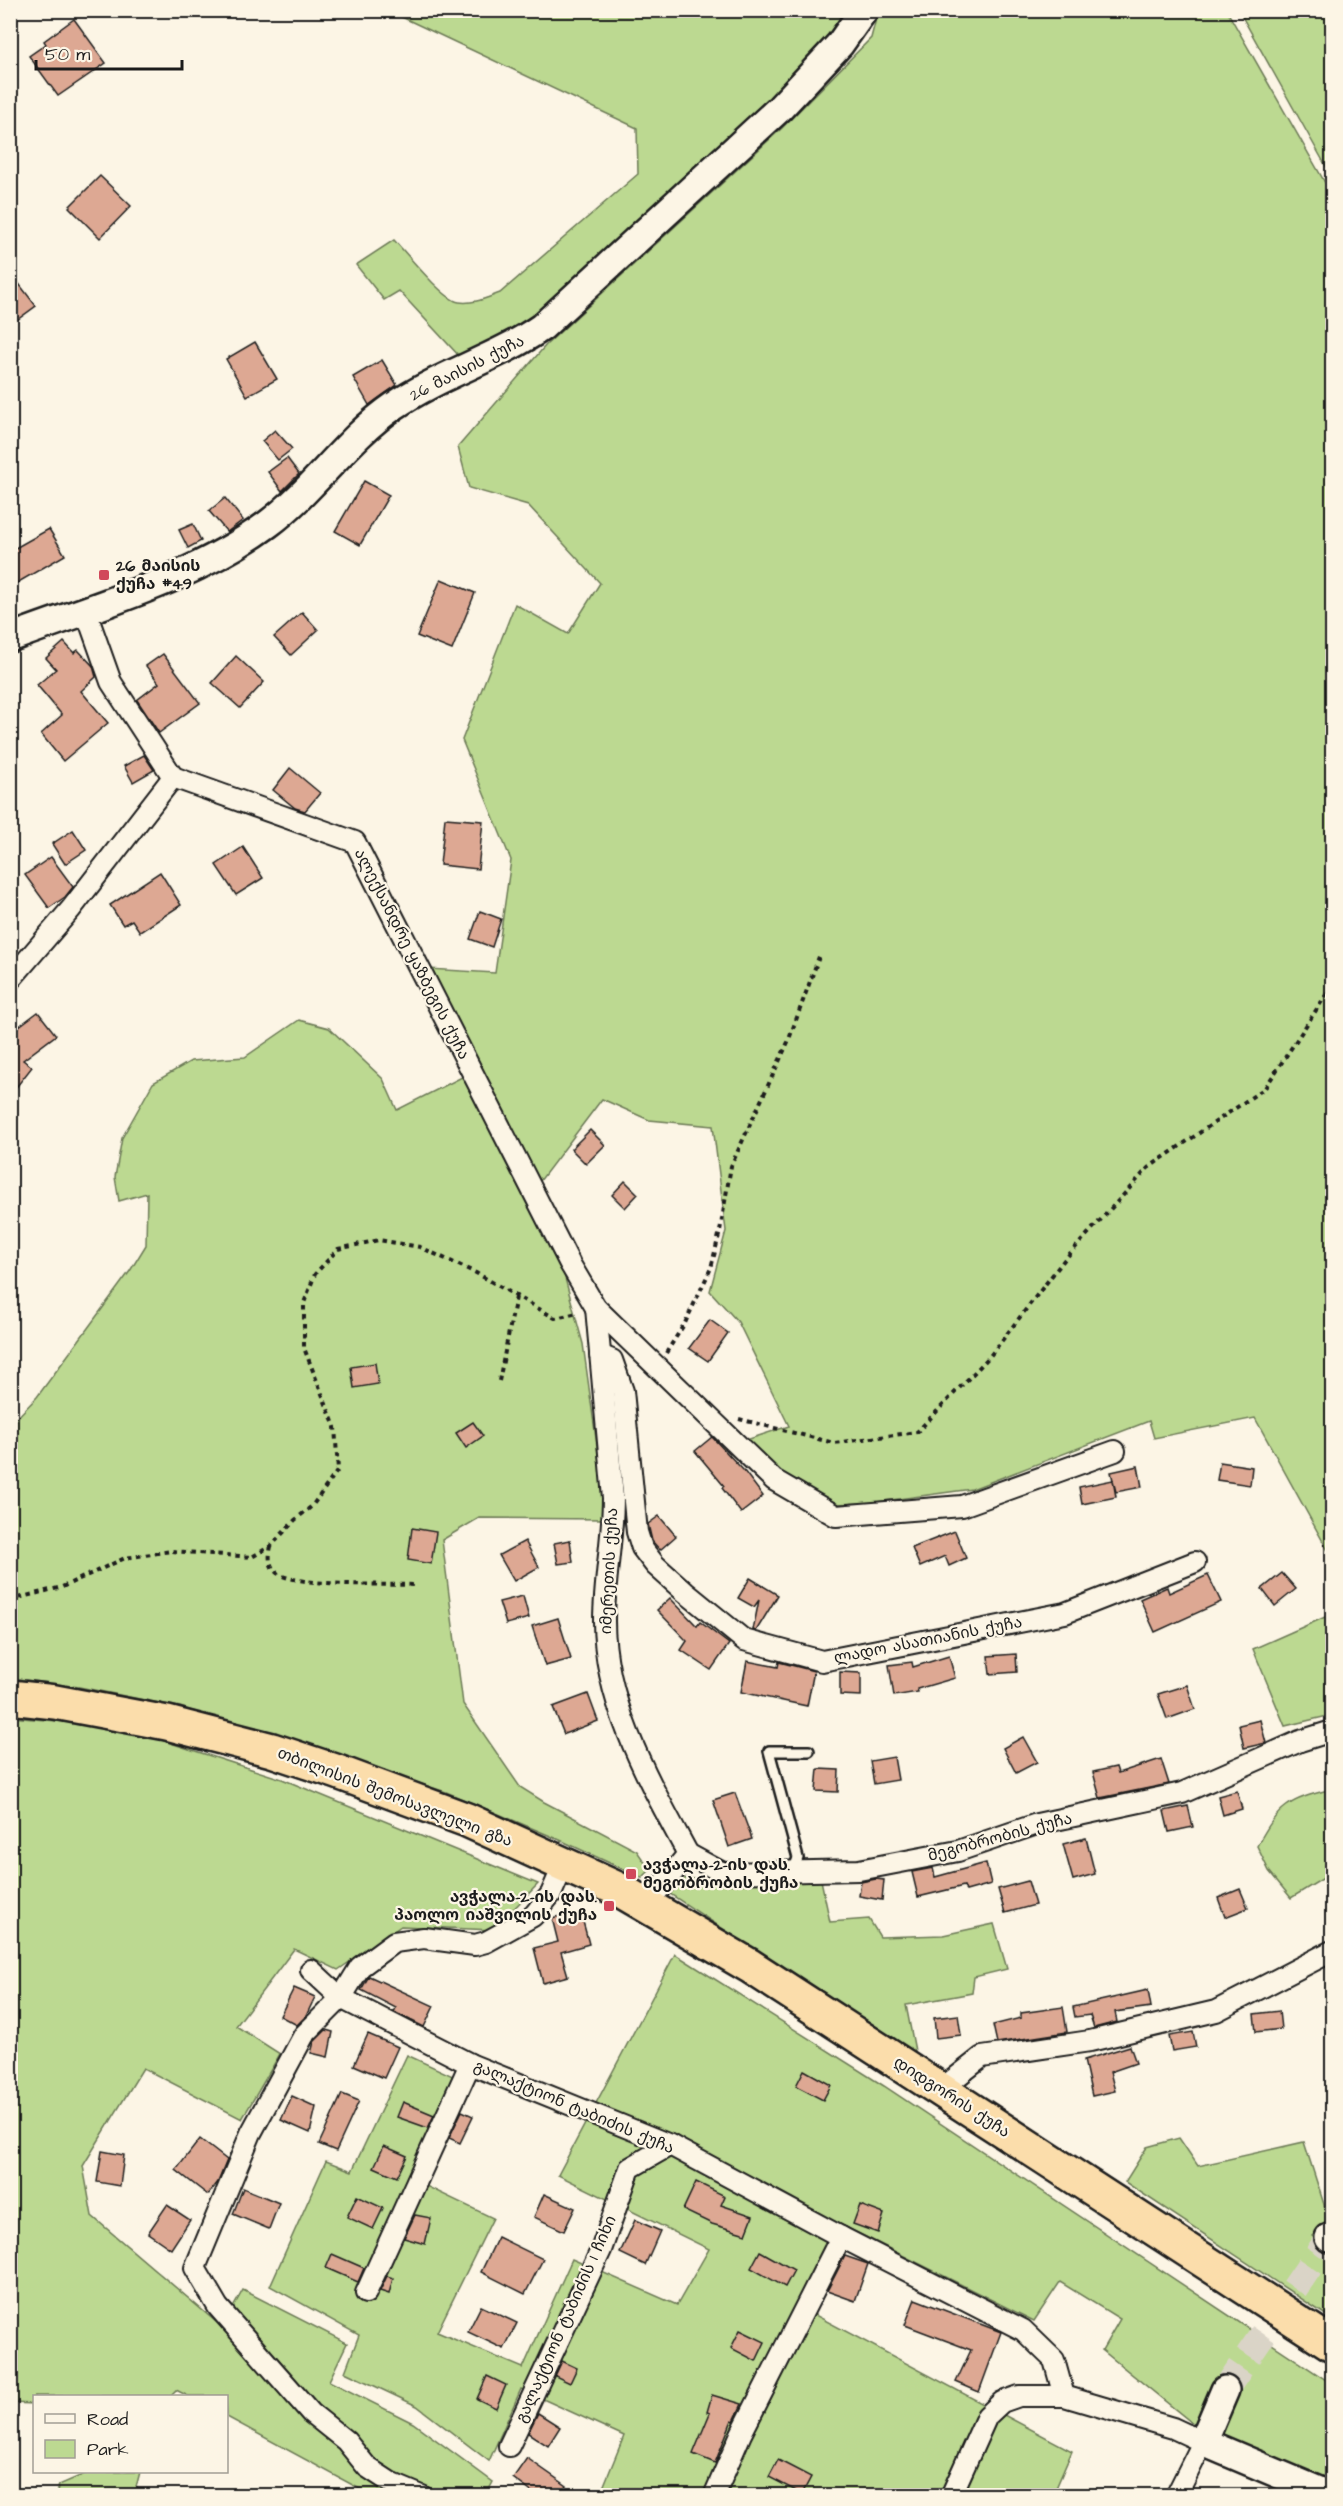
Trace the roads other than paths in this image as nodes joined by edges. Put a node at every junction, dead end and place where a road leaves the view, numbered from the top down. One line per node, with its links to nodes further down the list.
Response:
1 (864, 10): 2 (street, 26 მაისის ქუჩა)
2 (85, 609): 3 (street, 26 მაისის ქუჩა); 4 (street)
3 (10, 638)
4 (173, 777): 5 (street); 6 (street, ალექსანდრე ყაზბეგის ქუჩა)
5 (10, 980)
6 (596, 1308): 7 (street, იმერეთის ქუჩა); 8 (street)
7 (600, 1355): 9 (street, ლადო ასათიანის ქუჩა); 13 (street, იმერეთის ქუჩა)
8 (1115, 1451)
9 (1195, 1562)
10 (10, 1698): 14 (highway, თბილისის შემოსავლელი გზა)
11 (1332, 1731): 15 (street, მეგობრობის ქუჩა)
12 (809, 1751): 15 (lane)
13 (688, 1854): 15 (street, მეგობრობის ქუჩა); 16 (street)
14 (564, 1864): 16 (highway, დიდგორის ქუჩა); 19 (street)
15 (794, 1871)
16 (647, 1904): 21 (highway, დიდგორის ქუჩა)
17 (1332, 1951): 21 (street)
18 (311, 1970): 19 (street, გალაქტიონ ტაბიძის ქუჩა)
19 (341, 1998): 20 (street, გალაქტიონ ტაბიძის ქუჩა); 30 (street)
20 (470, 2064): 22 (street, გალაქტიონ ტაბიძის ქუჩა); 24 (street)
21 (940, 2090): 25 (highway, დიდგორის ქუჩა)
22 (670, 2145): 23 (street, გალაქტიონ ტაბიძის ქუჩა); 29 (street, გალაქტიონ ტაბიძის I ჩიხი)
23 (841, 2237): 27 (street, გალაქტიონ ტაბიძის ქუჩა); 31 (street)
24 (366, 2293)
25 (1332, 2344)
26 (1225, 2390): 28 (street)
27 (1064, 2396): 28 (street); 32 (street)
28 (1203, 2442): 33 (street); 34 (street)
29 (509, 2446)
30 (422, 2496)
31 (714, 2496)
32 (951, 2496)
33 (1176, 2496)
34 (1330, 2496)

